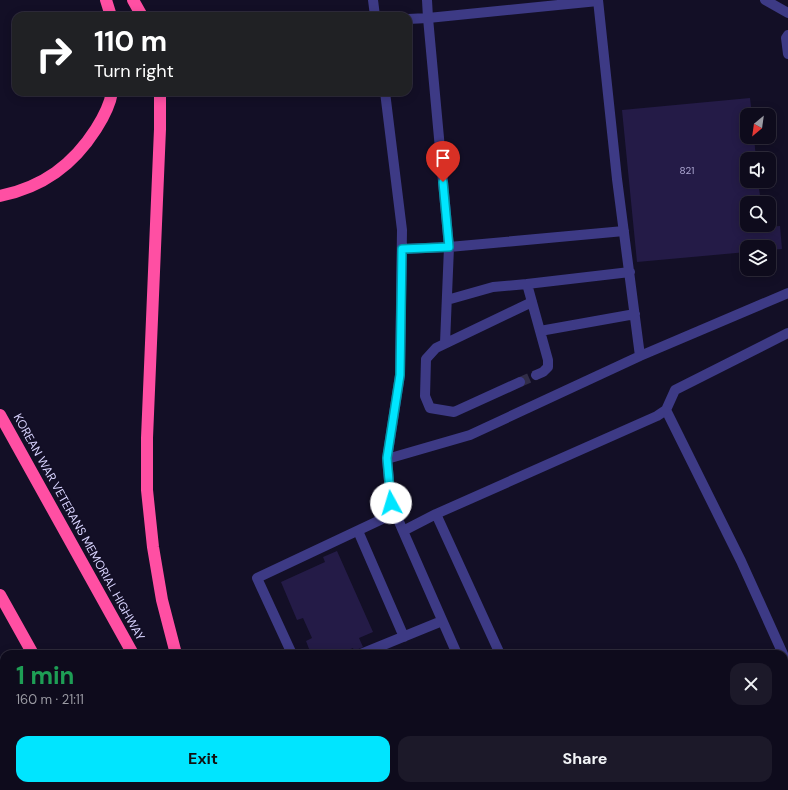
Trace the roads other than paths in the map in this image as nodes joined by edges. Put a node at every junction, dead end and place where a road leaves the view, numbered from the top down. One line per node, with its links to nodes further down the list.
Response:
1 (106, 0): 7 (highway)
2 (134, 0): 8 (highway)
3 (374, 0): 9 (lane)
4 (427, 0): 11 (lane)
5 (598, 0): 11 (lane); 19 (lane)
6 (765, 0): 10 (lane)
7 (110, 12)
8 (140, 12)
9 (375, 12)
10 (788, 13)
11 (428, 18): 12 (lane); 20 (lane)
12 (412, 19)
13 (788, 35): 14 (lane)
14 (788, 54)
15 (111, 96): 18 (highway)
16 (160, 96): 46 (highway)
17 (385, 96): 21 (lane)
18 (0, 196)
19 (624, 232): 20 (lane); 22 (lane)
20 (449, 247): 21 (lane); 25 (lane)
21 (402, 249): 36 (lane)
22 (630, 272): 23 (lane); 27 (lane)
23 (527, 284): 25 (lane); 26 (lane)
24 (788, 293): 31 (lane)
25 (447, 300): 30 (lane)
26 (532, 302): 28 (lane); 30 (lane)
27 (635, 314): 28 (lane); 31 (lane)
28 (540, 330): 32 (lane)
29 (788, 333): 34 (lane)
30 (446, 343): 33 (lane)
31 (640, 356): 36 (lane)
32 (536, 375)
33 (520, 382)
34 (666, 410): 38 (lane); 51 (lane)
35 (0, 415): 45 (highway, KOREAN WAR VETERANS MEMORIAL HIGHWAY)
36 (387, 458): 37 (lane)
37 (395, 513): 39 (lane); 40 (lane)
38 (436, 514): 40 (lane); 50 (lane)
39 (358, 531): 43 (lane); 47 (lane)
40 (403, 531): 42 (lane)
41 (0, 595): 44 (highway)
42 (442, 621): 43 (lane); 49 (lane)
43 (404, 637): 48 (lane)
44 (31, 650)
45 (131, 650)
46 (175, 650)
47 (290, 650)
48 (371, 650)
49 (455, 650)
50 (498, 650)
51 (782, 650)

